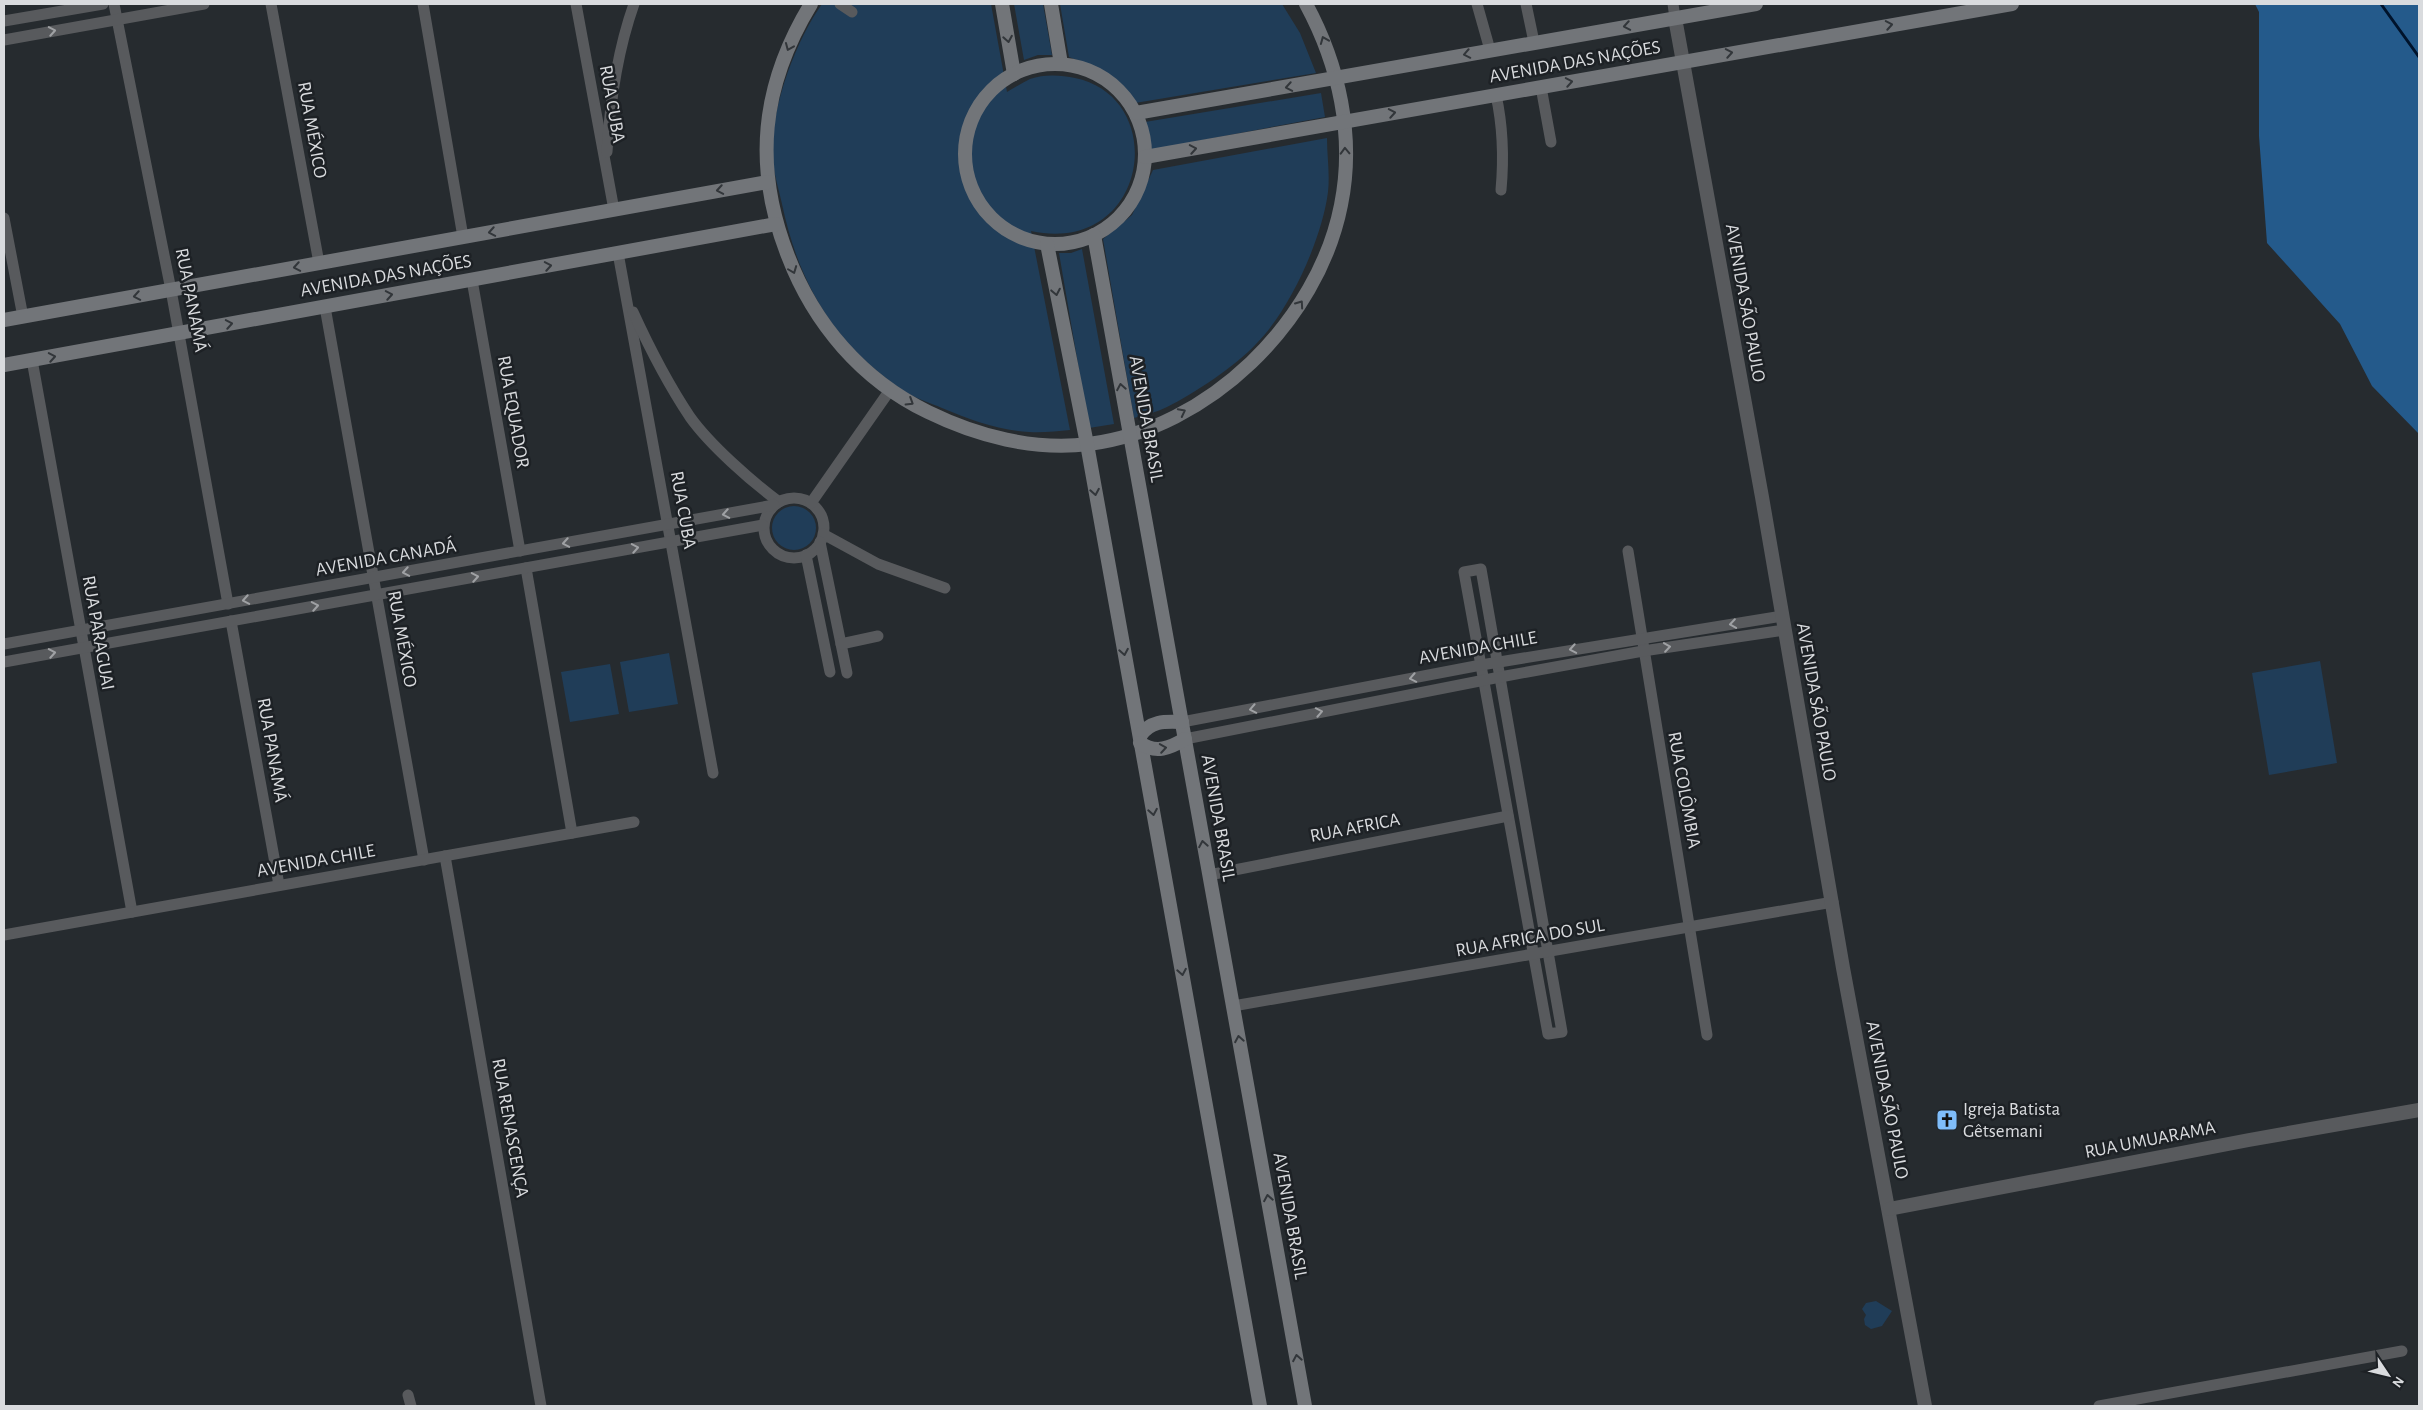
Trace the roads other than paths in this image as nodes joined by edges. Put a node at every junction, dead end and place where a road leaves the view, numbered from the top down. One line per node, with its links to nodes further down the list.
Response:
1 (103, 4): 20 (street)
2 (114, 4): 19 (street, RUA PANAMÁ)
3 (204, 4): 19 (street)
4 (271, 4): 44 (street, RUA MÉXICO)
5 (423, 4): 41 (street)
6 (576, 4): 34 (street, RUA CUBA)
7 (634, 4): 34 (street)
8 (811, 4): 35 (main road, one-way to 35)
9 (840, 4): 18 (street)
10 (1002, 4): 26 (main road, one-way to 26)
11 (1051, 4): 25 (main road)
12 (1306, 4): 27 (main road, one-way to 12)
13 (1477, 4): 23 (street)
14 (1526, 4): 22 (street)
15 (1756, 4): 17 (main road, AVENIDA DAS NAÇÕES)
16 (2012, 4): 24 (main road, AVENIDA DAS NAÇÕES, one-way to 16)
17 (1674, 11): 22 (main road, AVENIDA DAS NAÇÕES, one-way to 22); 24 (street, AVENIDA SÃO PAULO)
18 (852, 12)
19 (117, 19): 21 (street, one-way to 19); 46 (street, RUA PANAMÁ)
20 (4, 22)
21 (4, 40)
22 (1534, 42): 23 (main road, AVENIDA DAS NAÇÕES)
23 (1490, 50): 27 (main road, AVENIDA DAS NAÇÕES, one-way to 27)
24 (1682, 61): 28 (main road, AVENIDA DAS NAÇÕES, one-way to 24); 72 (street, AVENIDA SÃO PAULO)
25 (1061, 64): 26 (main road); 30 (main road)
26 (1014, 74): 42 (main road)
27 (1337, 79): 30 (main road, AVENIDA DAS NAÇÕES, one-way to 30); 31 (main road)
28 (1541, 87): 29 (main road, AVENIDA DAS NAÇÕES); 32 (street)
29 (1496, 95): 31 (main road, AVENIDA DAS NAÇÕES, one-way to 29); 36 (street)
30 (1136, 113): 33 (main road)
31 (1344, 122): 33 (main road, AVENIDA DAS NAÇÕES, one-way to 31); 55 (main road, one-way to 31)
32 (1551, 142)
33 (1145, 157): 40 (main road)
34 (606, 168): 37 (street, RUA CUBA)
35 (768, 182): 37 (main road, AVENIDA DAS NAÇÕES, one-way to 37); 39 (main road)
36 (1501, 190)
37 (614, 210): 41 (main road, AVENIDA DAS NAÇÕES, one-way to 41)
38 (4, 218): 49 (street)
39 (776, 224): 43 (main road, AVENIDA DAS NAÇÕES); 54 (main road, one-way to 54)
40 (1094, 235): 42 (main road); 55 (main road, AVENIDA BRASIL, one-way to 40)
41 (463, 237): 44 (main road, AVENIDA DAS NAÇÕES)
42 (1047, 244): 56 (main road, one-way to 56)
43 (618, 253): 45 (main road, AVENIDA DAS NAÇÕES, one-way to 43); 47 (street, RUA CUBA)
44 (319, 263): 46 (main road, AVENIDA DAS NAÇÕES, one-way to 46)
45 (472, 280): 48 (main road, AVENIDA DAS NAÇÕES, one-way to 45); 63 (street, RUA EQUADOR)
46 (171, 290): 49 (main road, AVENIDA DAS NAÇÕES, one-way to 49); 51 (street, RUA PANAMÁ)
47 (626, 296): 58 (street); 59 (street, RUA CUBA)
48 (325, 307): 51 (main road, AVENIDA DAS NAÇÕES, one-way to 48); 67 (street, RUA MÉXICO)
49 (24, 317): 50 (main road, AVENIDA DAS NAÇÕES)
50 (4, 320)
51 (179, 333): 52 (main road, AVENIDA DAS NAÇÕES, one-way to 51); 70 (street, RUA PANAMÁ)
52 (32, 360): 53 (main road, AVENIDA DAS NAÇÕES); 73 (street, RUA PARAGUAI)
53 (4, 365)
54 (890, 390): 56 (main road, one-way to 56); 57 (street)
55 (1130, 435): 56 (main road); 87 (main road, AVENIDA BRASIL)
56 (1087, 444): 88 (main road, one-way to 88)
57 (811, 503): 58 (street); 61 (street)
58 (776, 504): 59 (street, AVENIDA CANADÁ, one-way to 59); 60 (street)
59 (668, 524): 62 (street, RUA CUBA); 63 (street, AVENIDA CANADÁ, one-way to 63)
60 (763, 525): 62 (street, AVENIDA CANADÁ); 65 (street)
61 (822, 538): 65 (street); 68 (street); 77 (street)
62 (671, 542): 66 (street, AVENIDA CANADÁ, one-way to 62); 90 (street, RUA CUBA)
63 (520, 551): 67 (street, AVENIDA CANADÁ, one-way to 67)
64 (1628, 551): 75 (street, RUA COLÔMBIA)
65 (806, 555): 83 (street)
66 (526, 568): 69 (street, AVENIDA CANADÁ, one-way to 66); 93 (street)
67 (373, 578): 69 (street, RUA MÉXICO); 70 (street, AVENIDA CANADÁ, one-way to 70)
68 (945, 588)
69 (376, 595): 71 (street, AVENIDA CANADÁ, one-way to 69); 95 (street, RUA MÉXICO)
70 (228, 604): 73 (street, AVENIDA CANADÁ)
71 (231, 621): 78 (street, AVENIDA CANADÁ); 97 (street, RUA PANAMÁ)
72 (1783, 623): 75 (street, AVENIDA CHILE, one-way to 75); 79 (street, AVENIDA CHILE, one-way to 72); 98 (street, AVENIDA SÃO PAULO)
73 (80, 630): 76 (street, AVENIDA CANADÁ); 78 (street, RUA PARAGUAI)
74 (878, 636): 77 (street)
75 (1641, 637): 79 (street, RUA COLÔMBIA); 81 (street, AVENIDA CHILE, one-way to 81)
76 (4, 644)
77 (841, 644): 84 (street)
78 (83, 647): 80 (street, AVENIDA CANADÁ, one-way to 78); 99 (street, RUA PARAGUAI)
79 (1643, 651): 85 (street, AVENIDA CHILE); 100 (street, RUA COLÔMBIA)
80 (4, 662)
81 (1497, 662): 82 (street, AVENIDA CHILE); 82 (street); 85 (street)
82 (1481, 665): 86 (street); 87 (street, AVENIDA CHILE, one-way to 87)
83 (830, 672)
84 (847, 673)
85 (1500, 677): 86 (street, AVENIDA CHILE); 102 (street)
86 (1484, 680): 89 (street, AVENIDA CHILE, one-way to 86); 91 (street)
87 (1182, 722): 88 (main road); 89 (main road, AVENIDA BRASIL)
88 (1140, 739): 89 (main road, one-way to 89); 110 (main road, one-way to 110)
89 (1185, 739): 96 (main road, AVENIDA BRASIL, one-way to 89)
90 (713, 773)
91 (1508, 816): 96 (street, RUA AFRICA); 103 (street)
92 (634, 822): 93 (street, AVENIDA CHILE)
93 (572, 833): 94 (street, AVENIDA CHILE)
94 (444, 856): 95 (street, AVENIDA CHILE); 109 (street, RUA RENASCENÇA)
95 (424, 860): 97 (street, AVENIDA CHILE)
96 (1209, 875): 104 (main road, AVENIDA BRASIL)
97 (279, 886): 99 (street, AVENIDA CHILE)
98 (1834, 902): 100 (street, RUA AFRICA DO SUL); 107 (street, AVENIDA SÃO PAULO)
99 (132, 912): 101 (street, AVENIDA CHILE)
100 (1690, 928): 102 (street, RUA AFRICA DO SUL); 105 (street, RUA COLÔMBIA)
101 (4, 935)
102 (1549, 952): 103 (street, RUA AFRICA DO SUL); 103 (street)
103 (1534, 955): 104 (street, RUA AFRICA DO SUL)
104 (1233, 1006): 111 (main road, AVENIDA BRASIL, one-way to 104)
105 (1707, 1035)
106 (2419, 1110): 107 (street, RUA UMUARAMA)
107 (1889, 1209): 112 (street, AVENIDA SÃO PAULO)
108 (2402, 1351): 113 (street)
109 (541, 1406)
110 (1260, 1406)
111 (1305, 1406)
112 (1924, 1406)
113 (2099, 1406)

